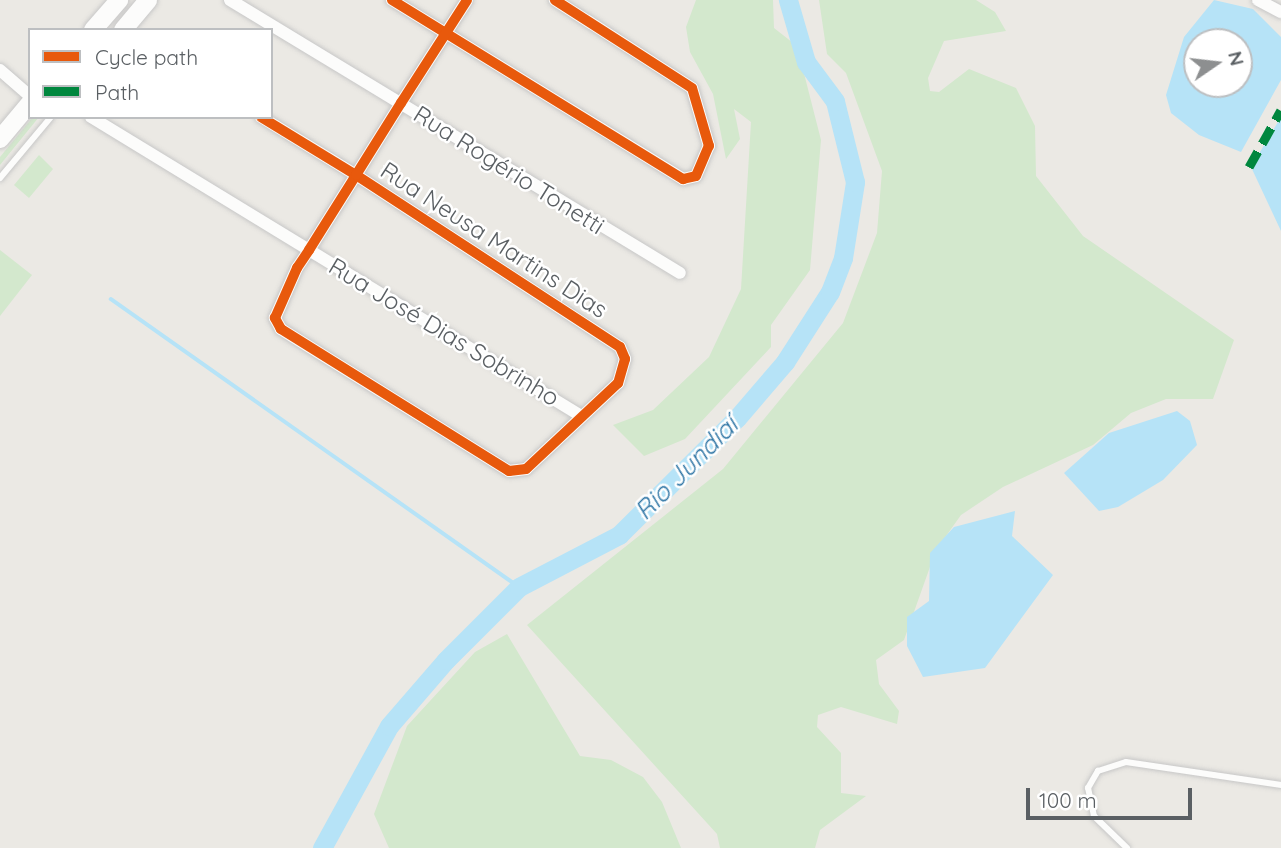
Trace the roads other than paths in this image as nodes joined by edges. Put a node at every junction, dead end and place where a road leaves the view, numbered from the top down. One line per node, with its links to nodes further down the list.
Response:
1 (119, 0): 9 (main road)
2 (148, 0): 10 (main road)
3 (230, 0): 14 (street, Rua Rogério Tonetti)
4 (392, 0): 11 (street)
5 (467, 0): 11 (street)
6 (555, 0): 11 (street)
7 (1258, 0): 8 (street)
8 (1281, 12)
9 (95, 28)
10 (125, 28)
11 (446, 33): 14 (street)
12 (0, 69): 13 (street)
13 (28, 94)
14 (401, 103): 20 (street); 23 (street, Rua Rogério Tonetti)
15 (28, 105): 19 (main road)
16 (49, 119): 21 (lane)
17 (93, 119): 22 (street, Rua José Dias Sobrinho)
18 (264, 119): 20 (street, Rua Neusa Martins Dias)
19 (0, 139)
20 (356, 175): 22 (street); 24 (street, Rua Neusa Martins Dias)
21 (0, 178)
22 (309, 250): 24 (street, Rua José Dias Sobrinho); 24 (street)
23 (680, 273)
24 (581, 416)
25 (1281, 785): 26 (lane)
26 (1127, 848)

